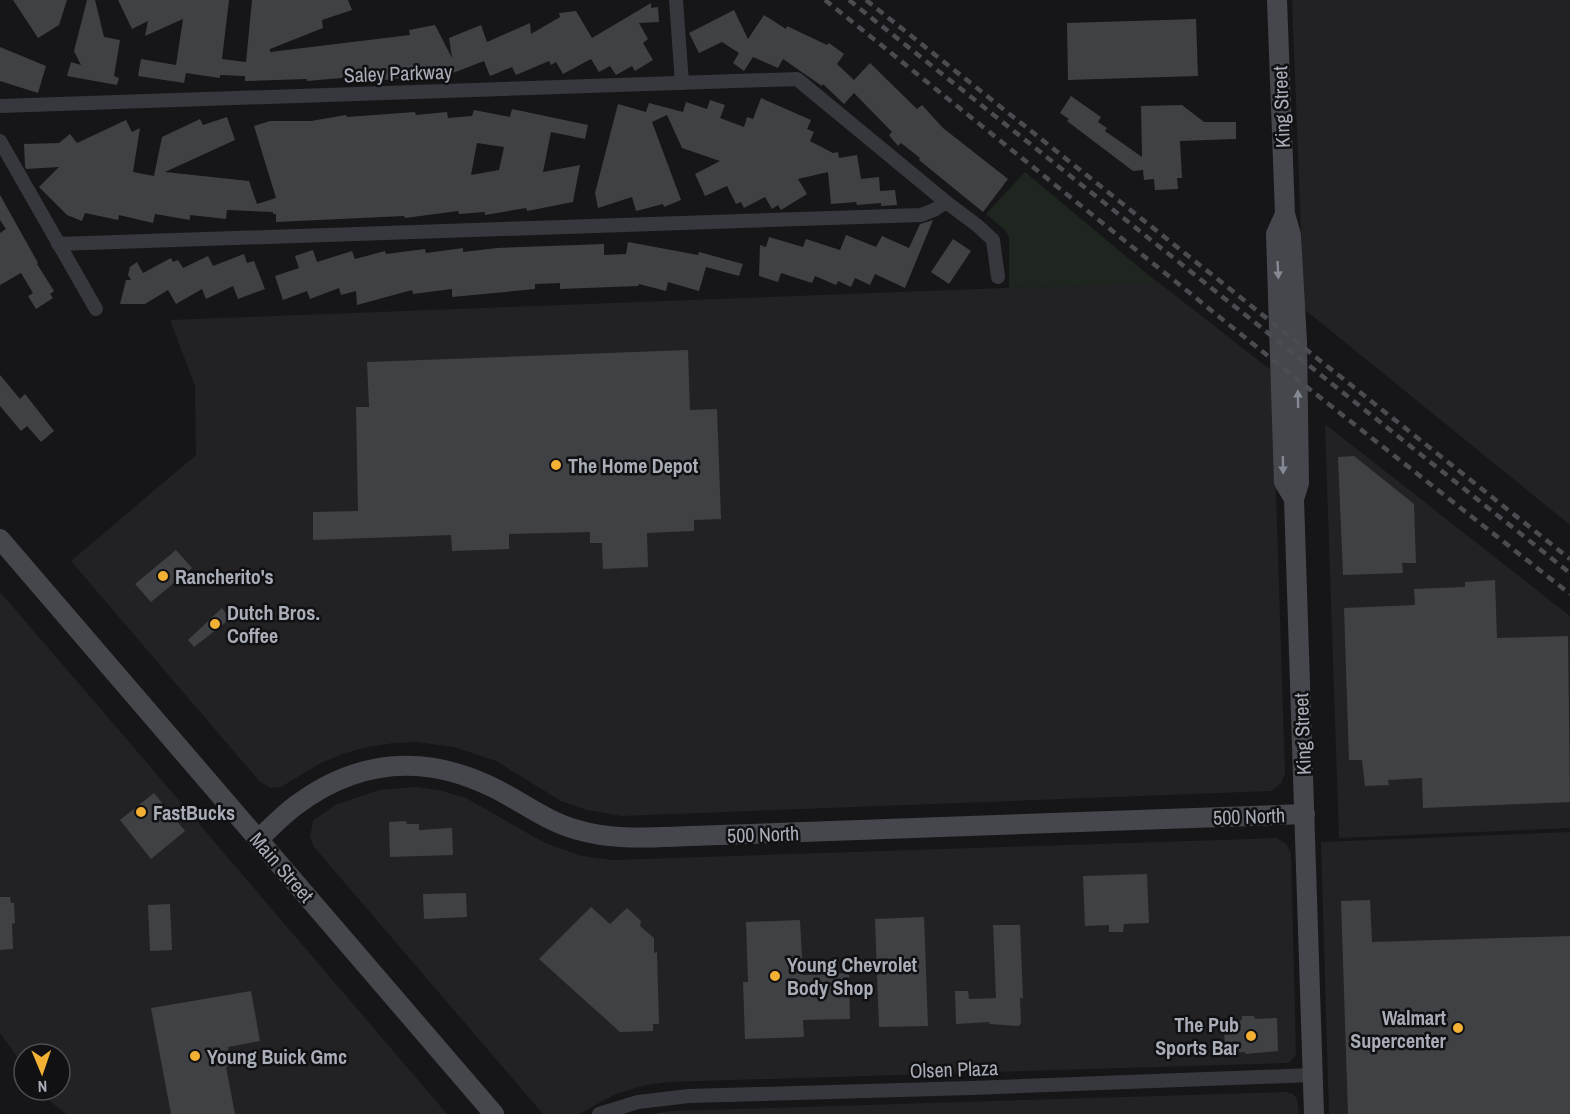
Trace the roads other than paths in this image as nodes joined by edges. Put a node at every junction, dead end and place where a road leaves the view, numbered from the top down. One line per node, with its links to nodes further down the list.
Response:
1 (676, 0): 3 (street)
2 (1277, 0): 11 (street, King Street)
3 (682, 83): 4 (street, Saley Parkway); 6 (street, Saley Parkway)
4 (0, 106)
5 (0, 141): 7 (street)
6 (946, 202): 7 (street); 8 (street)
7 (58, 244): 9 (street)
8 (998, 277)
9 (96, 309)
10 (0, 539): 12 (street, Main Street)
11 (1305, 814): 12 (street, 500 North); 13 (street, King Street)
12 (258, 840): 14 (street, Main Street)
13 (1313, 1075): 15 (street, Olsen Plaza); 16 (street, King Street)
14 (494, 1114)
15 (599, 1114)
16 (1314, 1114)

